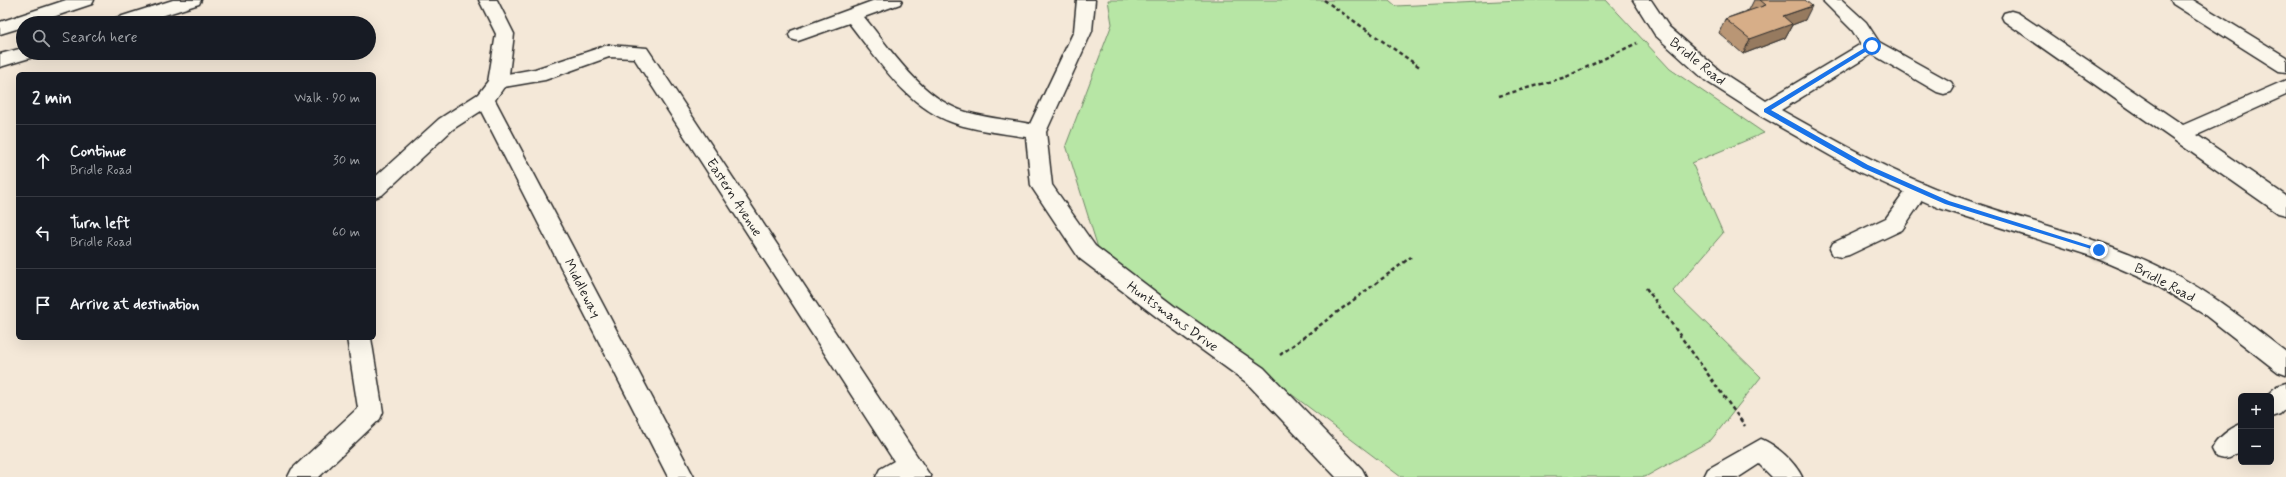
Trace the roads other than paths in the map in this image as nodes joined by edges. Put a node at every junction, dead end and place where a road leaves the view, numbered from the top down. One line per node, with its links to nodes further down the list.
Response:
1 (85, 0): 9 (main road)
2 (192, 0): 10 (main road)
3 (488, 0): 20 (main road)
4 (894, 0): 11 (main road)
5 (1086, 0): 25 (main road)
6 (1642, 0): 24 (main road, Bridle Road)
7 (1831, 0): 16 (main road)
8 (2180, 0): 19 (main road)
9 (36, 16)
10 (142, 16)
11 (853, 16): 15 (main road); 25 (main road)
12 (2012, 17): 26 (main road)
13 (16, 23): 14 (main road)
14 (0, 28)
15 (798, 35)
16 (1872, 46): 21 (main road); 24 (main road)
17 (16, 56): 18 (main road)
18 (0, 61)
19 (2284, 63)
20 (498, 82): 23 (main road); 35 (main road, Eastern Avenue)
21 (1944, 87)
22 (2286, 88): 26 (main road)
23 (484, 99): 27 (main road); 37 (main road, Middleway)
24 (1766, 110): 28 (main road, Bridle Road)
25 (1036, 132): 38 (main road, Huntsmans Drive)
26 (2182, 134): 29 (main road)
27 (376, 188)
28 (1918, 190): 30 (main road); 32 (main road, Bridle Road)
29 (2286, 207)
30 (1841, 249)
31 (359, 340): 36 (main road)
32 (2286, 365)
33 (2286, 393): 34 (main road)
34 (2274, 404)
35 (906, 473)
36 (302, 477)
37 (681, 477)
38 (1353, 477)
39 (1717, 477): 40 (main road)
40 (1789, 477)

